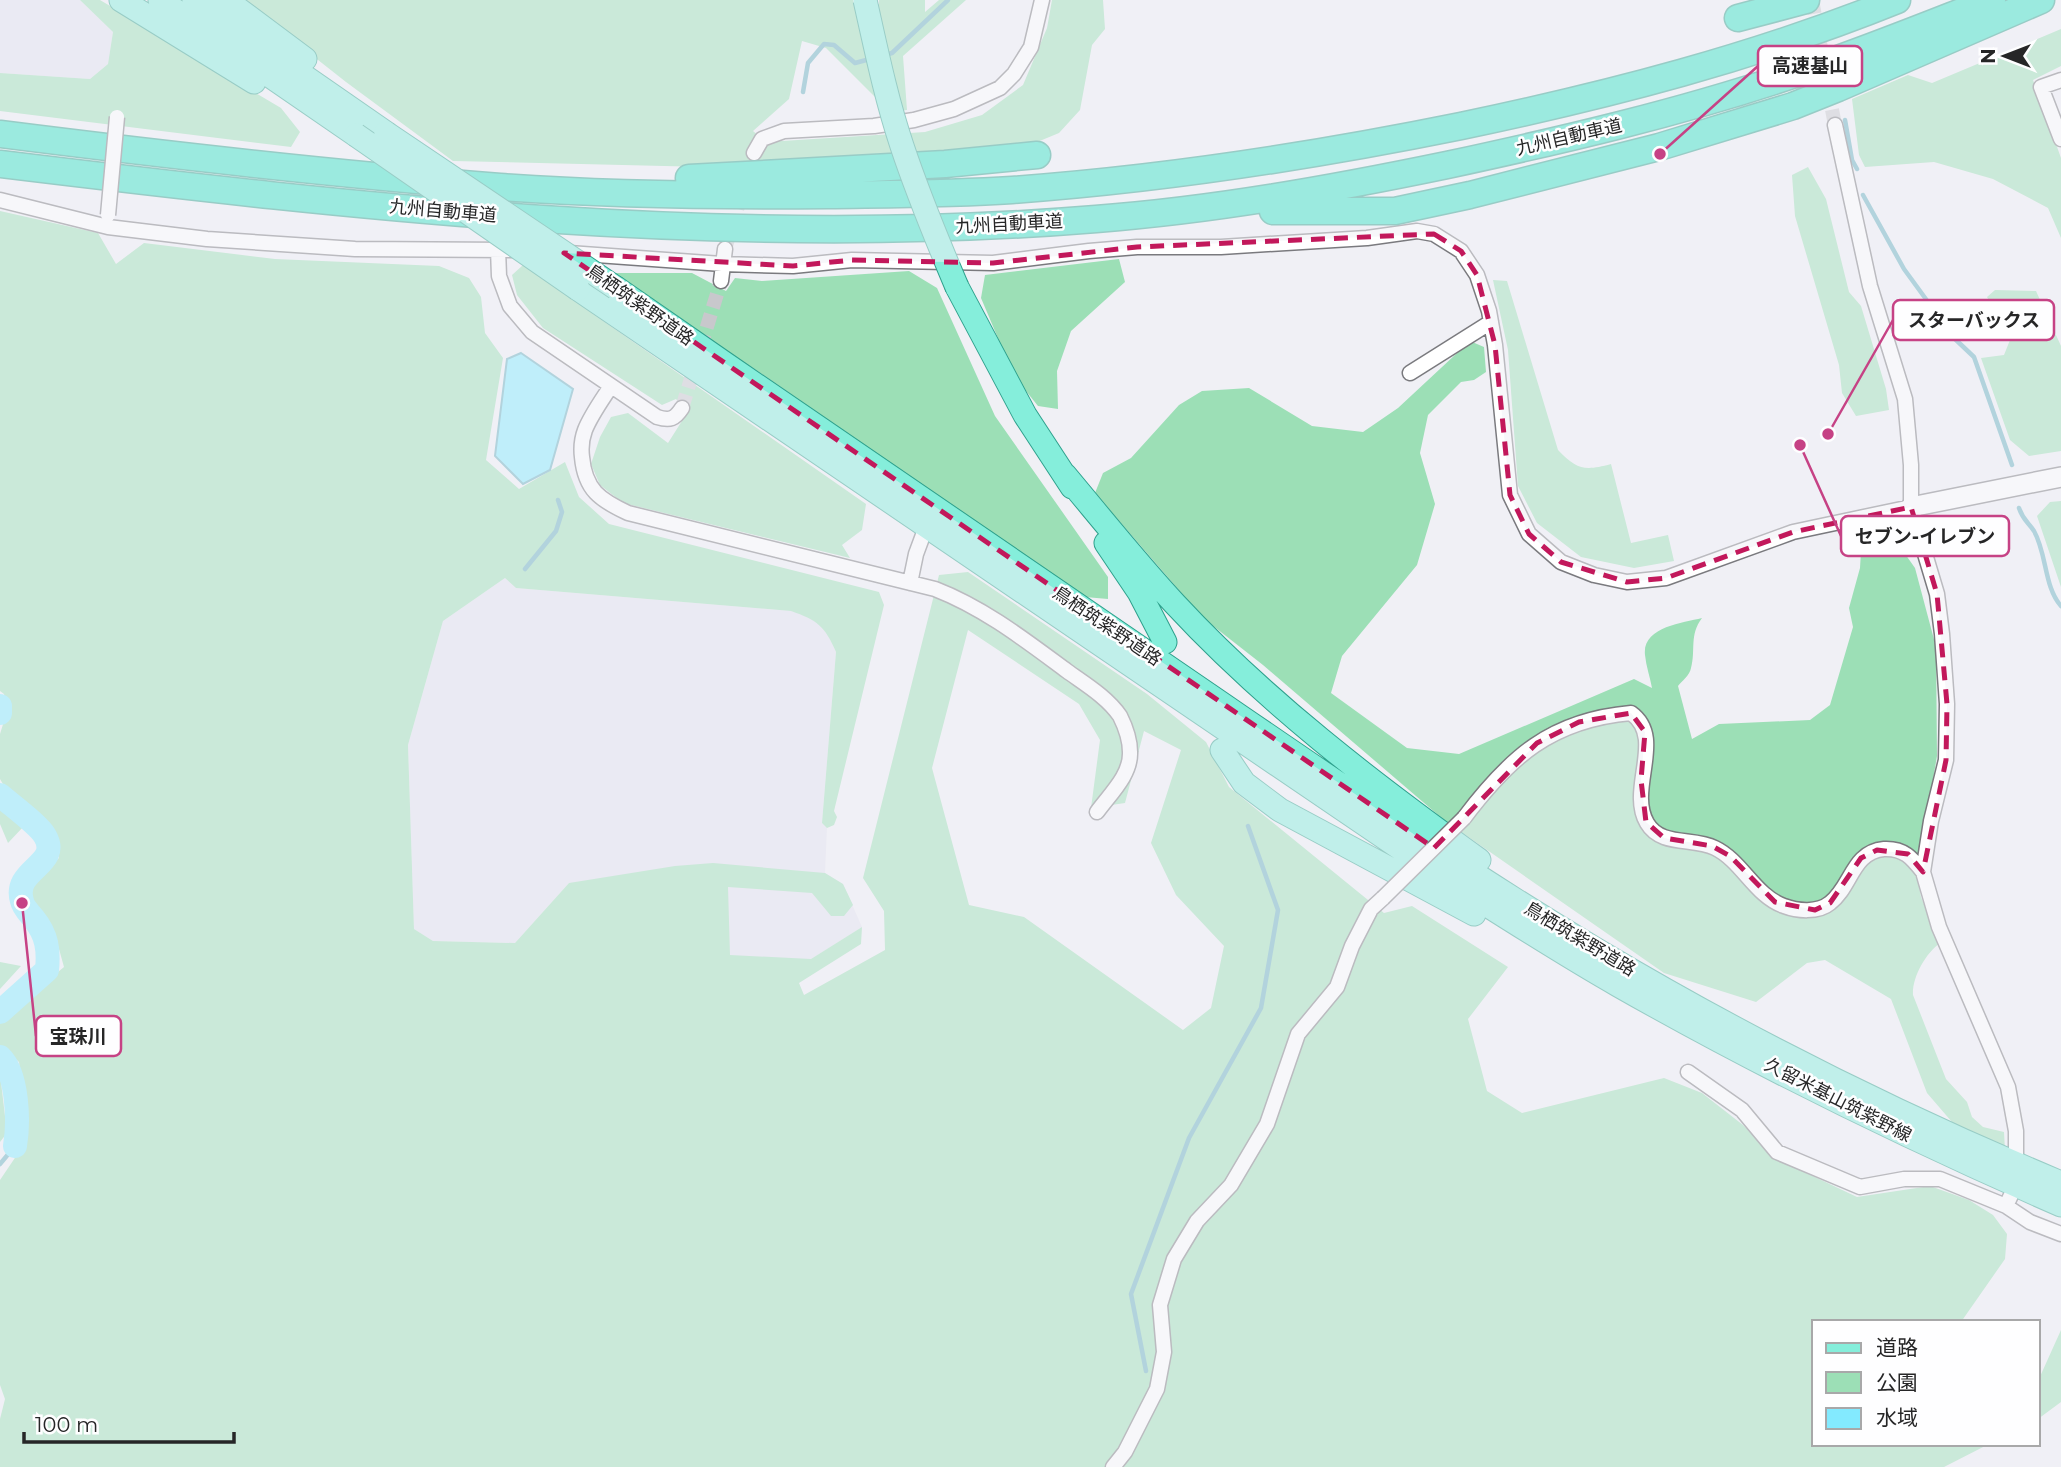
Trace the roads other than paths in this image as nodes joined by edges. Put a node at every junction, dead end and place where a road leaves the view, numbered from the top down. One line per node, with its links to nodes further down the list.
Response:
1 (121, 0): 13 (main road)
2 (160, 0): 13 (main road, 鳥栖筑紫野道路)
3 (194, 0): 14 (main road, 鳥栖筑紫野道路)
4 (226, 0): 14 (main road)
5 (865, 0): 33 (main road, bridge)
6 (1041, 0): 19 (street)
7 (1806, 0): 11 (highway)
8 (1897, 0): 22 (highway, 九州自動車道)
9 (1992, 0): 24 (highway, 九州自動車道)
10 (2040, 0): 24 (highway)
11 (1738, 18)
12 (2061, 79): 18 (street)
13 (321, 110): 36 (main road, 鳥栖筑紫野道路, bridge)
14 (354, 111): 42 (main road, 鳥栖筑紫野道路, bridge)
15 (117, 117): 25 (street, bridge)
16 (1835, 125): 35 (street)
17 (0, 134): 22 (highway, 九州自動車道)
18 (2061, 139)
19 (754, 153)
20 (1037, 155): 22 (highway)
21 (0, 164): 24 (highway, 九州自動車道)
22 (502, 187)
23 (0, 200): 25 (street)
24 (1182, 211)
25 (108, 221): 26 (street)
26 (498, 249): 27 (street); 31 (street)
27 (723, 256): 28 (street); 29 (street)
28 (721, 281)
29 (1491, 322): 30 (street); 35 (street)
30 (1410, 373)
31 (611, 386): 32 (street); 37 (street)
32 (682, 408)
33 (1065, 475): 38 (main road); 42 (main road)
34 (2061, 477): 35 (street)
35 (1911, 507): 41 (street)
36 (926, 527): 37 (street); 42 (main road, 鳥栖筑紫野道路)
37 (910, 583): 40 (street)
38 (1165, 642)
39 (1222, 750): 42 (main road)
40 (1097, 812)
41 (1923, 872): 45 (street); 49 (street, bridge)
42 (1587, 955): 43 (main road, 鳥栖筑紫野道路); 46 (main road, 鳥栖筑紫野道路)
43 (1620, 986): 47 (main road, 久留米基山筑紫野線)
44 (1688, 1072): 48 (street)
45 (2016, 1154)
46 (2061, 1183)
47 (2061, 1205)
48 (2061, 1234)
49 (1113, 1467)

